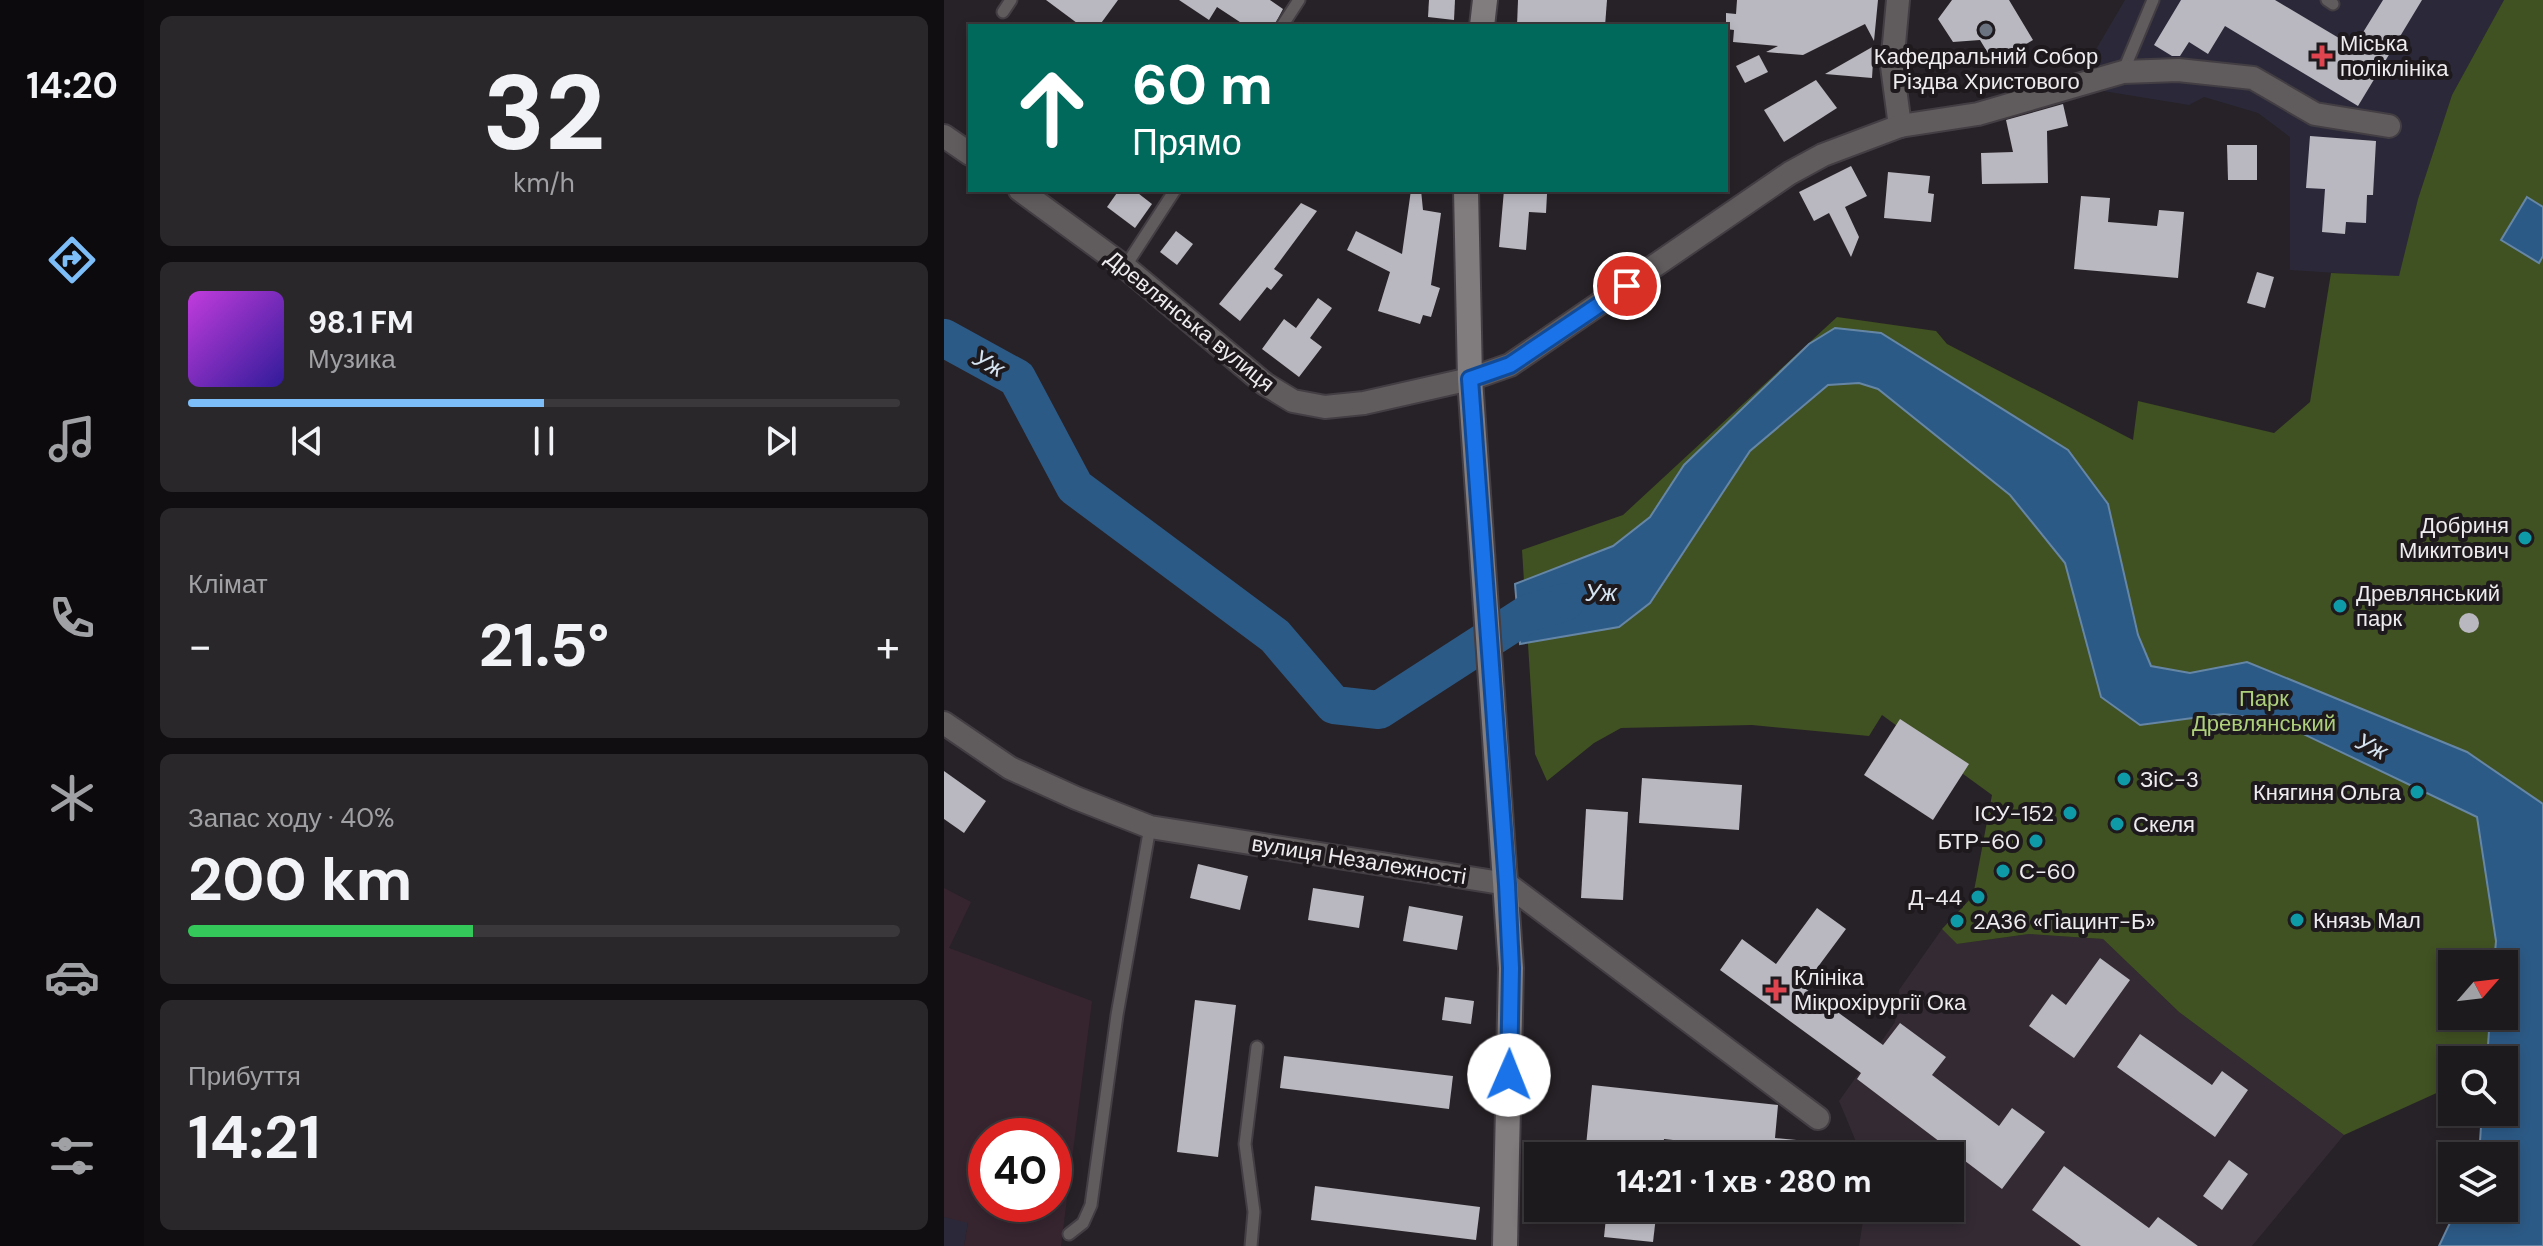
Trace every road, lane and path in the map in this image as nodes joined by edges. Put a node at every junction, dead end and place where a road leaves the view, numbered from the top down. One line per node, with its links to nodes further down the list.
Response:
1 (1011, 0): 6 (lane)
2 (1299, 0): 7 (lane)
3 (1485, 0): 8 (street)
4 (1898, 0): 10 (street)
5 (2153, 0): 9 (lane)
6 (1003, 12)
7 (1283, 24)
8 (1482, 24)
9 (2123, 72): 10 (street, Древлянська вулиця); 11 (street, Древлянська вулиця)
10 (1900, 126): 18 (street, Древлянська вулиця)
11 (2389, 126)
12 (944, 136): 13 (street)
13 (968, 153)
14 (1023, 192): 17 (street, Древлянська вулиця)
15 (1174, 192): 17 (lane)
16 (1466, 192): 18 (street)
17 (1125, 267): 18 (street, Древлянська вулиця)
18 (1470, 379): 21 (street)
19 (944, 723): 20 (street, вулиця Незалежності)
20 (1150, 827): 21 (street, вулиця Незалежності); 24 (lane)
21 (1507, 884): 23 (street, вулиця Незалежності); 26 (street)
22 (1257, 1047): 25 (lane)
23 (1818, 1118)
24 (1069, 1234)
25 (1251, 1246)
26 (1505, 1246)

